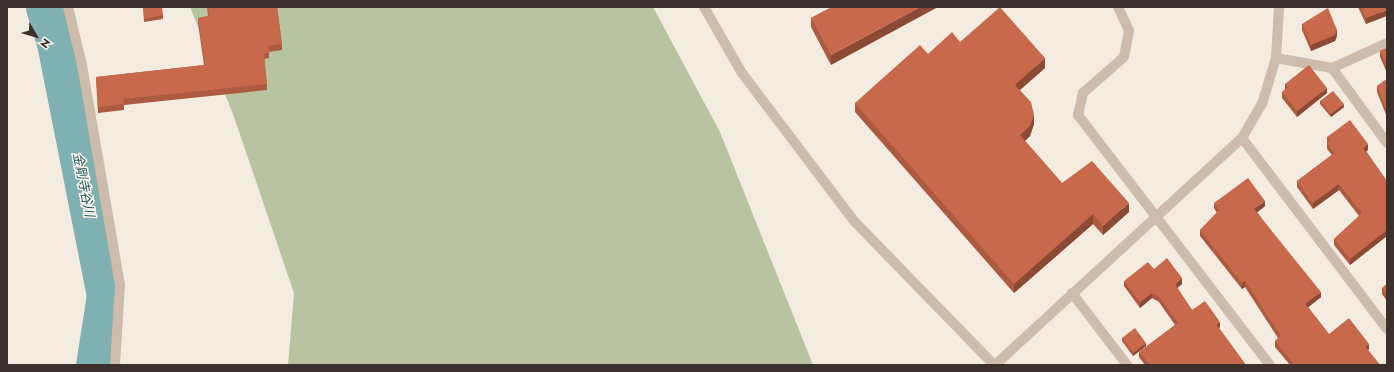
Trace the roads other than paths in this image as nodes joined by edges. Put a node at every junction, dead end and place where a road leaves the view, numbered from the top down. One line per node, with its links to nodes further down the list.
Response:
1 (68, 7): 13 (street)
2 (704, 7): 14 (street)
3 (1118, 7): 10 (street)
4 (1279, 7): 6 (street)
5 (1387, 43): 7 (street)
6 (1276, 58): 7 (street); 8 (street)
7 (1332, 68): 9 (street)
8 (1242, 138): 10 (street); 12 (street)
9 (1387, 143)
10 (1158, 216): 11 (street); 16 (street)
11 (1072, 292): 14 (street); 15 (street)
12 (1387, 329)
13 (115, 365)
14 (995, 365)
15 (1126, 365)
16 (1270, 365)

